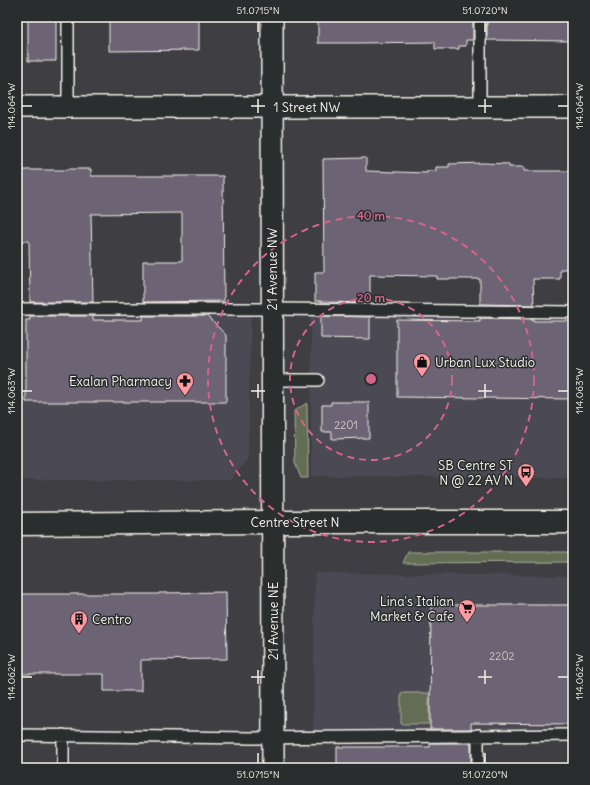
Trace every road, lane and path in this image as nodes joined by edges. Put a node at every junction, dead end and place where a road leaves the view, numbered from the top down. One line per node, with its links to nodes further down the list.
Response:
1 (68, 17): 5 (lane)
2 (272, 17): 6 (street, 21 Avenue NW)
3 (480, 17): 7 (lane)
4 (17, 107): 5 (street, 1 Street NW)
5 (68, 107): 6 (street, 1 Street NW)
6 (272, 107): 7 (street, 1 Street NW); 10 (street, 21 Avenue NW)
7 (480, 107): 8 (street, 1 Street NW)
8 (573, 107)
9 (17, 309): 10 (lane)
10 (272, 309): 11 (lane); 12 (street, 21 Avenue NW)
11 (573, 312)
12 (272, 380): 13 (lane); 14 (street, 21 Avenue NW)
13 (318, 380)
14 (272, 522): 15 (main road, Centre Street N); 16 (main road, Centre Street N); 21 (street, 21 Avenue NE)
15 (573, 522)
16 (17, 524)
17 (17, 735): 18 (lane)
18 (63, 735): 21 (lane); 22 (lane)
19 (478, 735): 20 (lane); 21 (lane); 24 (lane)
20 (573, 735)
21 (273, 738): 23 (street, 21 Avenue NE)
22 (64, 768)
23 (273, 768)
24 (478, 768)

